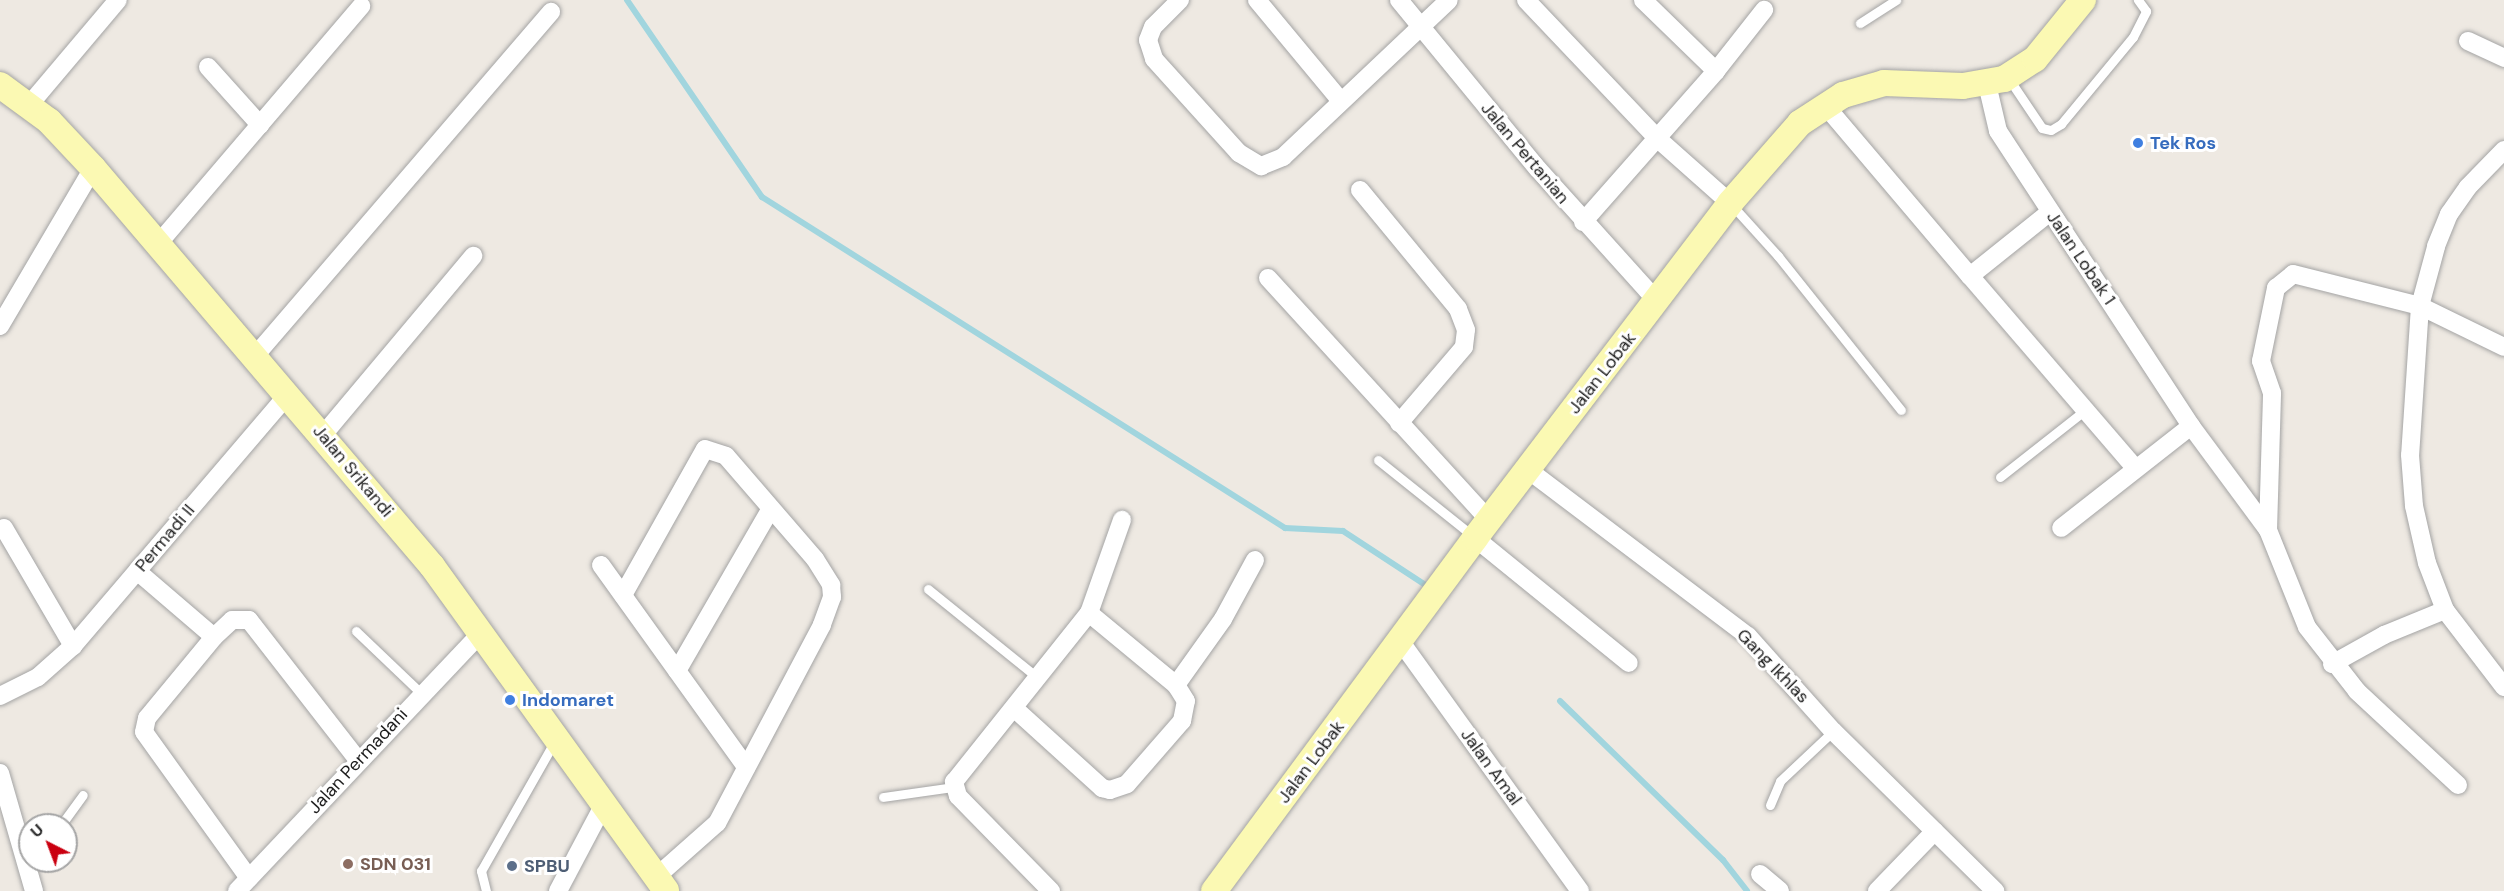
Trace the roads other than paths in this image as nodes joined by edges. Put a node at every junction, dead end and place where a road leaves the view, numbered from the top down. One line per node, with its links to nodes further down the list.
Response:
1 (118, 0): 24 (street)
2 (1180, 0): 23 (street)
3 (1257, 0): 23 (street)
4 (1399, 0): 16 (street, Jalan Pertanian)
5 (1449, 0): 16 (street)
6 (1526, 0): 27 (street)
7 (1643, 0): 12 (street)
8 (1896, 0): 15 (lane)
9 (2083, 0): 21 (main road)
10 (2138, 0): 21 (lane)
11 (361, 6): 26 (street)
12 (1662, 7): 20 (street)
13 (1764, 10): 20 (street)
14 (551, 12): 42 (street)
15 (1860, 23)
16 (1421, 29): 23 (street); 33 (street, Jalan Pertanian)
17 (2468, 42): 18 (street)
18 (2504, 58)
19 (208, 67): 26 (street)
20 (1716, 71): 27 (street)
21 (1997, 80): 25 (main road, Jalan Lobak); 32 (street, Jalan Lobak 1)
22 (0, 85): 24 (main road, Jalan Srikandi)
23 (1340, 100)
24 (30, 104): 29 (main road, Jalan Srikandi)
25 (1824, 104): 31 (main road, Jalan Lobak); 36 (street)
26 (260, 125): 34 (street)
27 (1658, 139): 31 (street); 33 (street)
28 (2504, 150): 39 (street)
29 (93, 168): 34 (main road, Jalan Srikandi); 40 (street)
30 (1360, 190): 46 (street)
31 (1730, 203): 38 (main road, Jalan Lobak); 44 (lane)
32 (2050, 212): 36 (street); 47 (street, Jalan Lobak 1)
33 (1583, 222): 38 (street, Jalan Pertanian)
34 (158, 244): 42 (main road, Jalan Srikandi)
35 (473, 256): 48 (street)
36 (1970, 276): 45 (street)
37 (1268, 278): 46 (street)
38 (1657, 301): 51 (main road, Jalan Lobak)
39 (2420, 306): 41 (street); 58 (street); 64 (street)
40 (0, 326)
41 (2504, 346)
42 (255, 356): 43 (main road, Jalan Srikandi)
43 (287, 395): 48 (main road, Jalan Srikandi); 61 (street, Permadi II)
44 (1901, 410)
45 (2085, 410): 50 (street); 52 (lane)
46 (1399, 423): 57 (street)
47 (2191, 426): 50 (street); 58 (street, Jalan Lobak 1)
48 (323, 435): 67 (main road, Jalan Srikandi)
49 (1378, 460): 57 (lane)
50 (2135, 468): 56 (street)
51 (1527, 469): 57 (main road, Jalan Lobak); 80 (street, Gang Ikhlas)
52 (2000, 477)
53 (770, 510): 63 (street); 73 (street); 83 (street)
54 (1122, 520): 65 (street)
55 (4, 528): 70 (street)
56 (2061, 528)
57 (1482, 529): 69 (main road, Jalan Lobak); 71 (street)
58 (2268, 530): 72 (street)
59 (1255, 560): 75 (street)
60 (602, 565): 63 (street)
61 (137, 571): 68 (street); 70 (street, Permadi II)
62 (928, 589): 74 (lane)
63 (623, 595): 73 (street)
64 (2445, 609): 72 (street); 76 (street)
65 (1089, 613): 74 (street); 75 (street)
66 (356, 630): 77 (lane)
67 (482, 632): 77 (street, Jalan Permadani); 81 (main road, Jalan Srikandi)
68 (214, 636): 82 (street); 96 (street)
69 (1401, 642): 102 (main road, Jalan Lobak); 103 (street, Jalan Amal)
70 (73, 646): 78 (street, Permadi II)
71 (1629, 663)
72 (2332, 664): 85 (street)
73 (677, 671): 83 (street)
74 (1039, 679): 79 (street)
75 (1176, 685): 79 (street)
76 (2504, 687)
77 (422, 694): 82 (street, Jalan Permadani)
78 (0, 696)
79 (1015, 709): 86 (street)
80 (1833, 731): 90 (lane); 93 (street, Gang Ikhlas)
81 (556, 738): 89 (main road, Jalan Srikandi); 99 (lane)
82 (358, 760): 96 (street, Jalan Permadani)
83 (746, 767): 97 (street)
84 (0, 773): 92 (street)
85 (2458, 785)
86 (953, 787): 88 (lane); 101 (street)
87 (83, 795): 91 (lane)
88 (883, 797)
89 (604, 804): 97 (main road, Jalan Srikandi); 100 (street)
90 (1770, 805)
91 (70, 813)
92 (18, 828)
93 (1935, 831): 105 (street); 106 (street, Gang Ikhlas)
94 (30, 873): 98 (street)
95 (1760, 874): 104 (street)
96 (243, 884)
97 (661, 884)
98 (34, 891)
99 (486, 891)
100 (558, 891)
101 (1052, 891)
102 (1214, 891)
103 (1580, 891)
104 (1779, 891)
105 (1876, 891)
106 (1995, 891)

